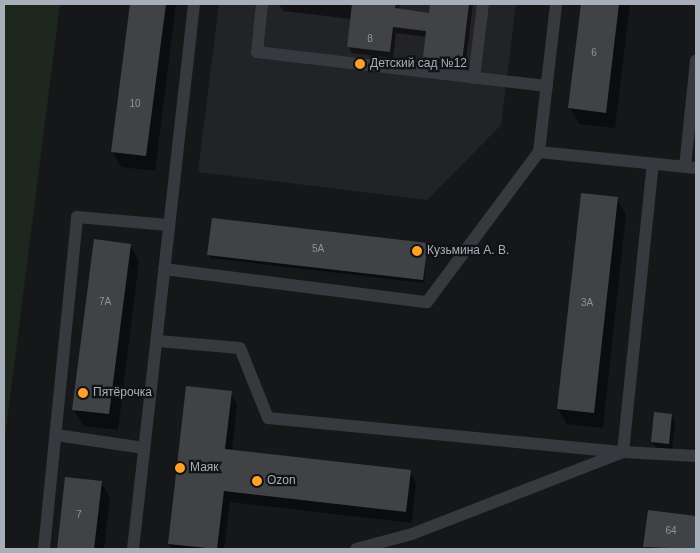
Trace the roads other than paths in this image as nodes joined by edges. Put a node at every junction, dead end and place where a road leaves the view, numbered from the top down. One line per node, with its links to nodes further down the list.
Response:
1 (194, 4): 11 (lane)
2 (262, 4): 6 (lane)
3 (483, 4): 6 (lane)
4 (556, 4): 7 (lane)
5 (696, 61): 10 (lane)
6 (474, 78): 7 (lane)
7 (547, 86): 8 (lane)
8 (539, 152): 9 (lane); 12 (lane)
9 (653, 164): 10 (lane); 16 (lane)
10 (691, 167)
11 (168, 225): 12 (lane); 14 (lane)
12 (164, 269): 13 (lane)
13 (158, 341): 15 (lane); 16 (lane)
14 (56, 435): 15 (lane); 18 (lane)
15 (144, 448): 19 (lane)
16 (622, 452): 17 (lane); 20 (lane)
17 (696, 456)
18 (44, 549)
19 (133, 549)
20 (356, 549)

